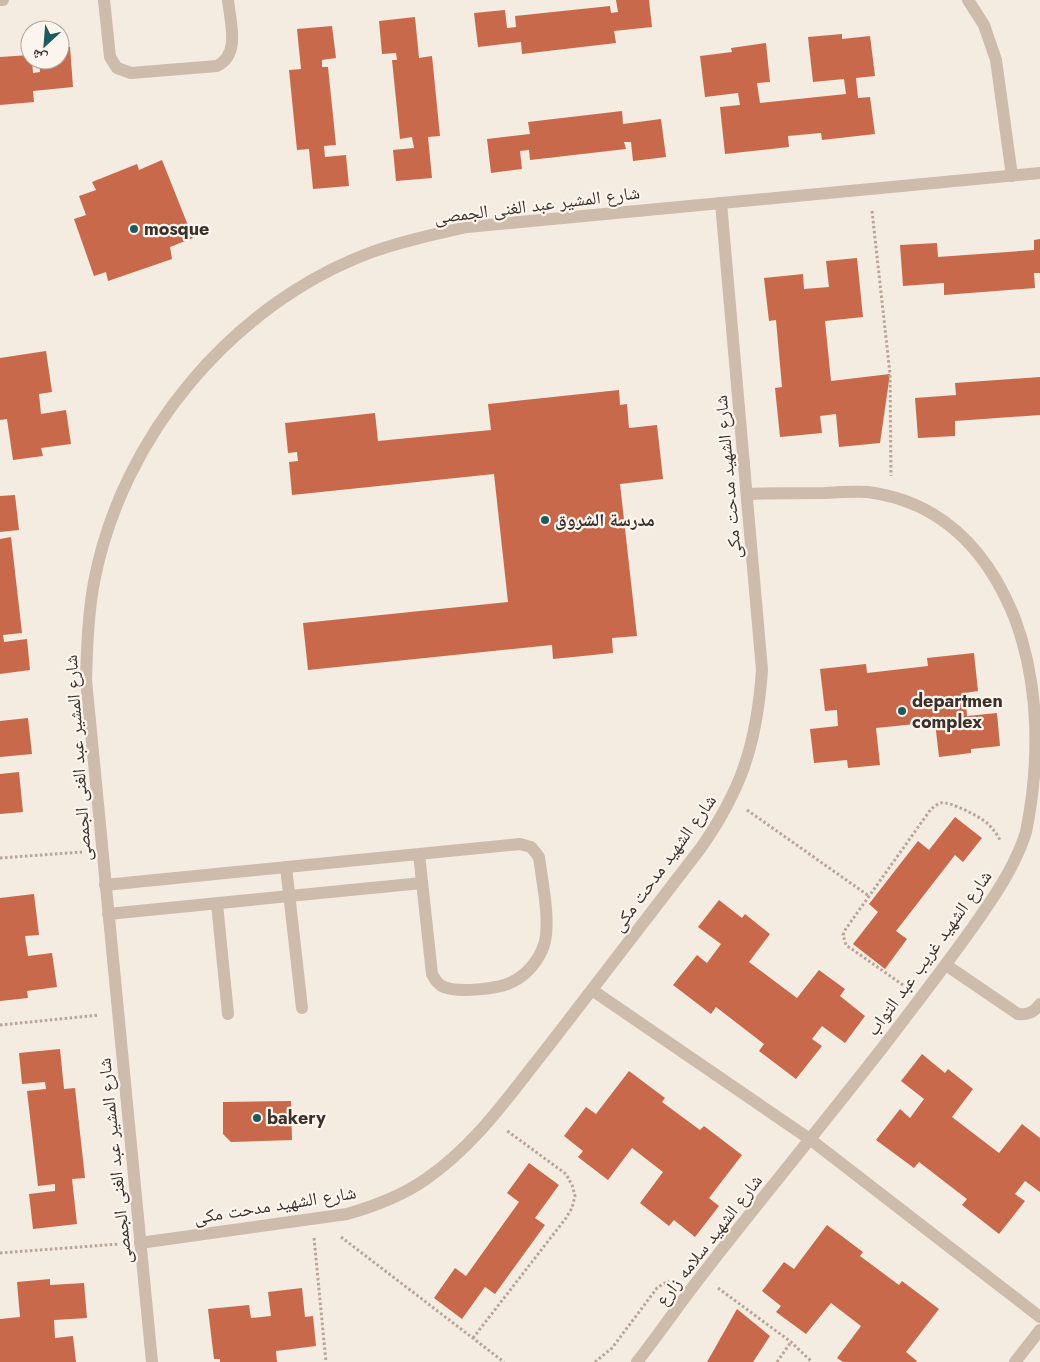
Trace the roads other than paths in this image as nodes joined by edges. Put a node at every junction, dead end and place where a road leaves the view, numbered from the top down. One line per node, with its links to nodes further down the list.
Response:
1 (104, 0): 2 (street)
2 (228, 0)
3 (968, 0): 5 (street)
4 (1040, 173): 5 (street, شارع المشير عبد الغنى الجمصى)
5 (1012, 176): 6 (street, شارع المشير عبد الغنى الجمصى)
6 (721, 203): 7 (street, شارع الشهيد مدحت مكى); 11 (street, شارع المشير عبد الغنى الجمصى)
7 (747, 494): 15 (street, شارع الشهيد غريب عبد التواب); 16 (street, شارع الشهيد مدحت مكى)
8 (419, 854): 9 (street); 10 (street); 10 (street)
9 (286, 867): 11 (street); 12 (street)
10 (422, 883): 12 (street)
11 (105, 885): 14 (street, شارع المشير عبد الغنى الجمصى)
12 (290, 897): 13 (street); 18 (street)
13 (217, 904): 14 (street); 19 (street)
14 (108, 914): 21 (street, شارع المشير عبد الغنى الجمصى)
15 (946, 966): 17 (street); 20 (street, شارع الشهيد غريب عبد التواب)
16 (592, 990): 20 (street); 21 (street, شارع الشهيد مدحت مكى)
17 (1040, 1004)
18 (302, 1008)
19 (228, 1014)
20 (811, 1140): 22 (street); 25 (street, شارع الشهيد سلامه زارع)
21 (140, 1243): 24 (street, شارع المشير عبد الغنى الجمصى)
22 (1040, 1317)
23 (1040, 1330): 26 (street)
24 (152, 1362)
25 (637, 1362)
26 (1015, 1362)

